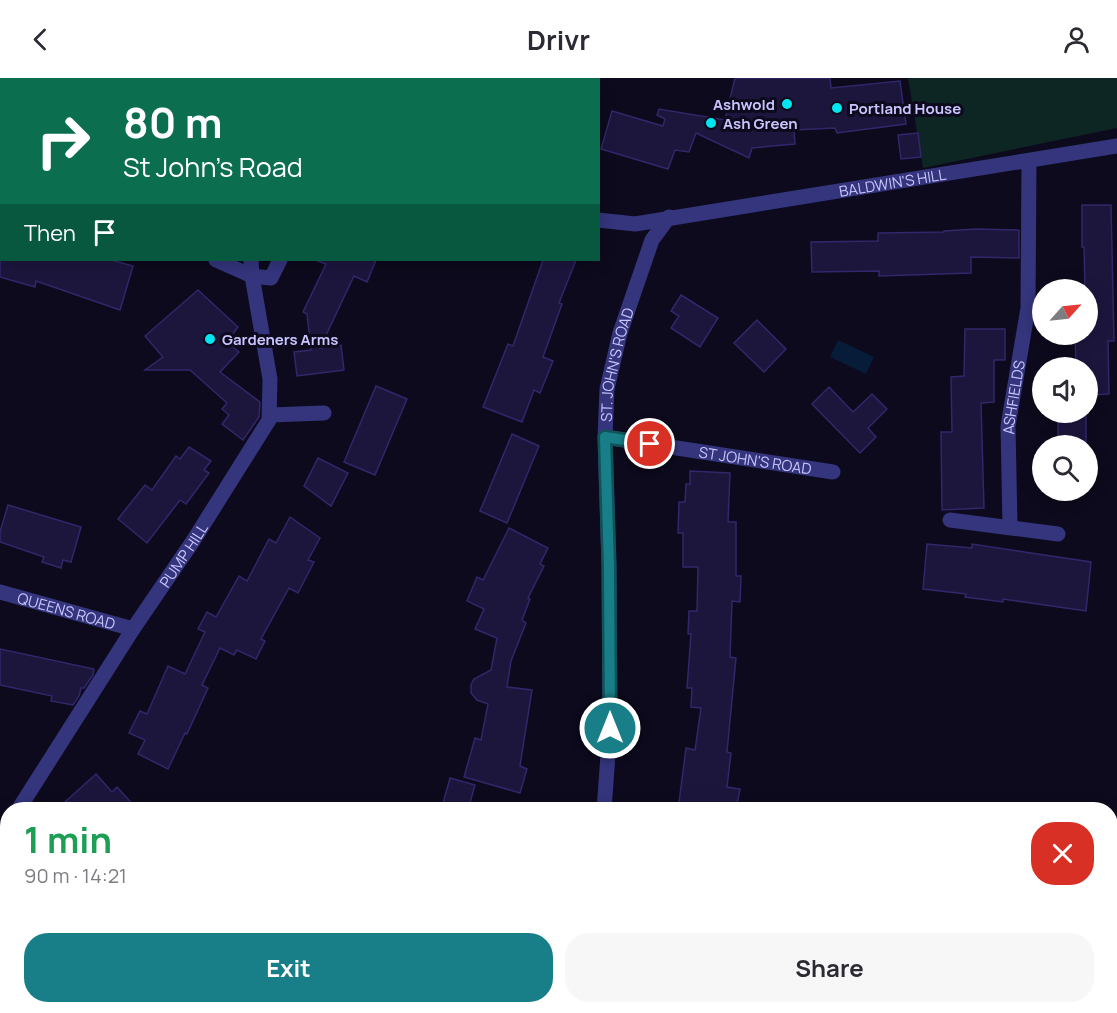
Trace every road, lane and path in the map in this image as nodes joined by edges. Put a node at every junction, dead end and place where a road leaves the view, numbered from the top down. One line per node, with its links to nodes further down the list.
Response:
1 (1117, 147): 2 (street, BALDWIN'S HILL)
2 (1029, 160): 3 (street, BALDWIN'S HILL); 14 (street, ASHFIELDS)
3 (669, 217): 4 (street, BALDWIN'S HILL); 11 (street, ST. JOHN'S ROAD)
4 (600, 220)
5 (218, 261): 8 (street)
6 (251, 261): 8 (street, PUMP HILL)
7 (280, 261): 8 (street)
8 (252, 276): 10 (street, PUMP HILL)
9 (324, 413): 10 (street)
10 (270, 415): 17 (street, PUMP HILL)
11 (605, 437): 12 (street, ST JOHN'S ROAD); 19 (street, ST. JOHN'S ROAD)
12 (832, 472)
13 (950, 520): 14 (street)
14 (1010, 526): 15 (street)
15 (1058, 534)
16 (0, 592): 17 (street, QUEENS ROAD)
17 (133, 629): 18 (street, PUMP HILL)
18 (23, 802)
19 (605, 802)

